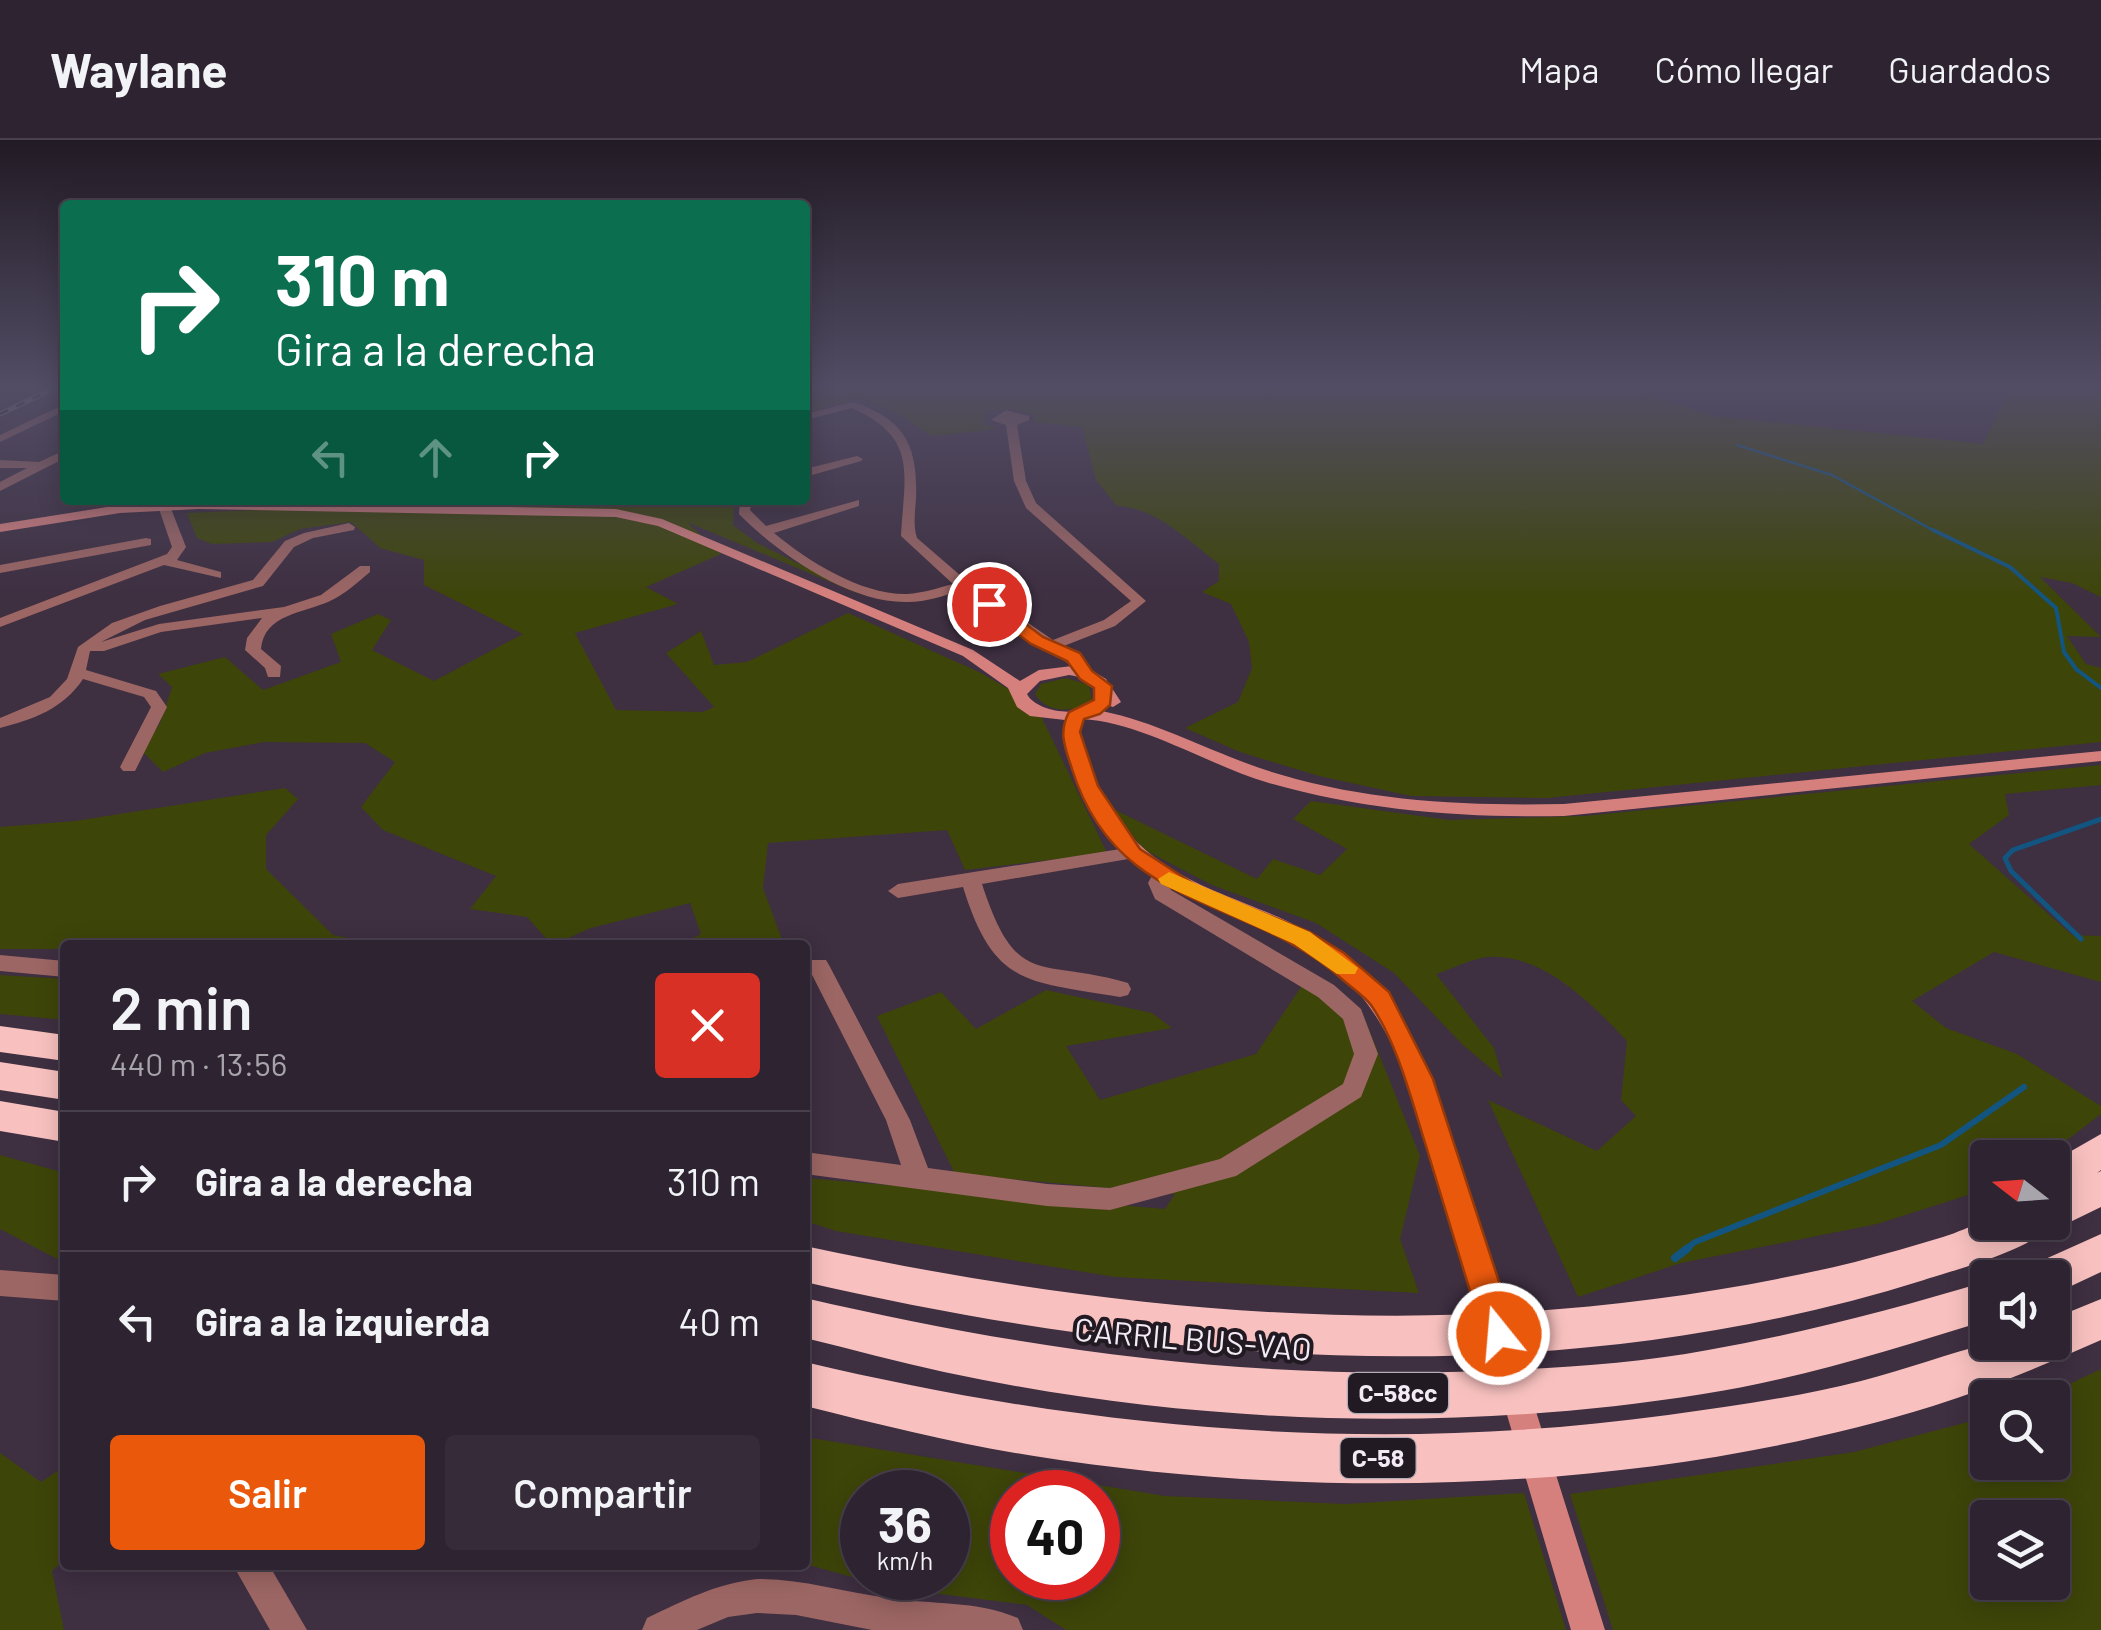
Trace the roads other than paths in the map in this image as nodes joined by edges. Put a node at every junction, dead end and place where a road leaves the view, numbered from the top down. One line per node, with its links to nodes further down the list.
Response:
1 (58, 457): 6 (street)
2 (909, 457): 23 (street)
3 (1016, 457): 26 (street)
4 (857, 459): 8 (street)
5 (0, 464): 6 (street)
6 (42, 465): 7 (street); 9 (street)
7 (60, 466)
8 (810, 472)
9 (0, 488)
10 (855, 503): 17 (street)
11 (127, 505): 14 (street)
12 (745, 505): 17 (street)
13 (164, 506): 14 (main road); 19 (street); 28 (main road)
14 (120, 509): 16 (main road)
15 (348, 527): 27 (street)
16 (0, 528)
17 (762, 532): 23 (street)
18 (146, 542): 20 (street)
19 (166, 561): 22 (street); 25 (street)
20 (0, 569)
21 (365, 569): 24 (street)
22 (216, 575)
23 (964, 586): 26 (street)
24 (282, 611): 27 (street); 30 (street)
25 (0, 622)
26 (1054, 649): 31 (main road); 32 (main road)
27 (84, 654): 29 (street)
28 (997, 670): 31 (main road); 33 (main road)
29 (80, 673): 37 (street); 40 (street)
30 (274, 674)
31 (1044, 674): 32 (main road); 33 (main road)
32 (1086, 675): 34 (main road)
33 (1020, 693): 36 (main road)
34 (1106, 696): 35 (main road); 38 (main road)
35 (1081, 715): 36 (main road); 38 (main road); 41 (main road)
36 (1050, 716): 41 (main road)
37 (0, 722)
38 (1140, 726): 39 (main road)
39 (2101, 756)
40 (129, 767)
41 (1081, 770): 42 (main road)
42 (1132, 854): 43 (main road); 44 (street)
43 (1162, 875): 59 (street); 80 (main road)
44 (970, 880): 45 (street); 49 (street)
45 (898, 891)
46 (0, 963): 48 (street)
47 (818, 966): 59 (street)
48 (60, 968)
49 (1120, 990)
50 (0, 1039): 51 (highway)
51 (60, 1047)
52 (0, 1076): 53 (highway)
53 (60, 1085)
54 (0, 1116): 55 (highway)
55 (60, 1126)
56 (2101, 1150): 58 (highway)
57 (810, 1164): 59 (street)
58 (2070, 1171)
59 (918, 1177)
60 (2101, 1188): 61 (highway)
61 (2070, 1203)
62 (1973, 1240): 64 (highway)
63 (2101, 1252): 65 (highway)
64 (810, 1265)
65 (2070, 1267)
66 (0, 1283): 67 (street)
67 (33, 1287): 68 (street); 69 (street)
68 (60, 1288)
69 (0, 1298)
70 (1970, 1305): 71 (highway, CARRIL BUS-VAO / C-58cc)
71 (810, 1319)
72 (2101, 1319): 73 (highway, C-58)
73 (2070, 1333)
74 (1999, 1360): 75 (highway, C-58)
75 (810, 1385)
76 (253, 1570): 77 (street)
77 (290, 1630)
78 (660, 1630): 79 (street)
79 (1006, 1630)
80 (1588, 1630)

